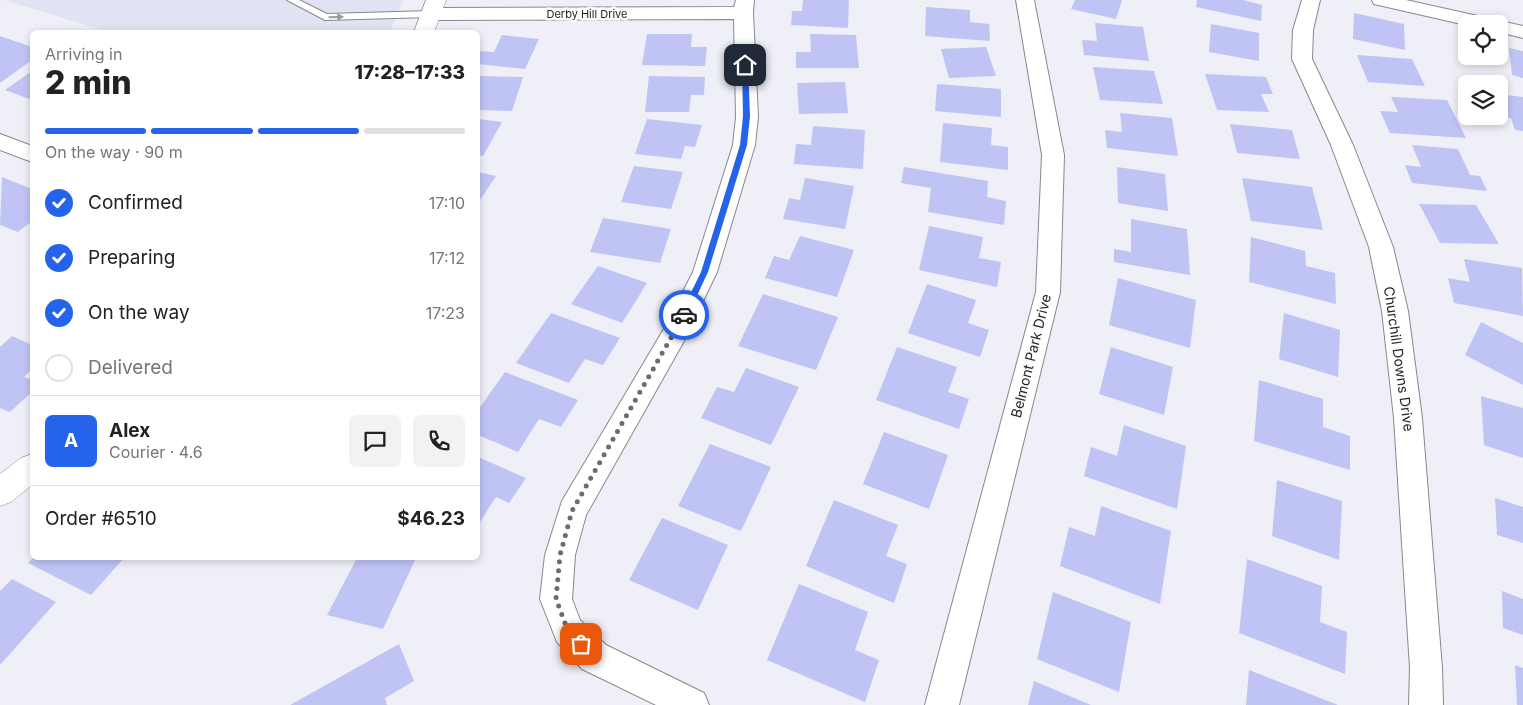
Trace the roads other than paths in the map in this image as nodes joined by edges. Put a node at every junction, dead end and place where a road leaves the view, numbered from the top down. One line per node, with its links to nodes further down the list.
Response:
1 (292, 0): 6 (lane, one-way to 6)
2 (1025, 0): 15 (street, Belmont Park Drive)
3 (1310, 0): 16 (street, Churchill Downs Drive)
4 (1381, 0): 7 (street)
5 (744, 7): 6 (street, Derby Hill Drive); 14 (street)
6 (430, 16)
7 (1458, 17)
8 (1508, 28): 9 (street)
9 (1523, 32)
10 (1, 144): 11 (street)
11 (30, 153)
12 (30, 470): 13 (street)
13 (0, 492)
14 (692, 705)
15 (942, 705)
16 (1426, 705)

